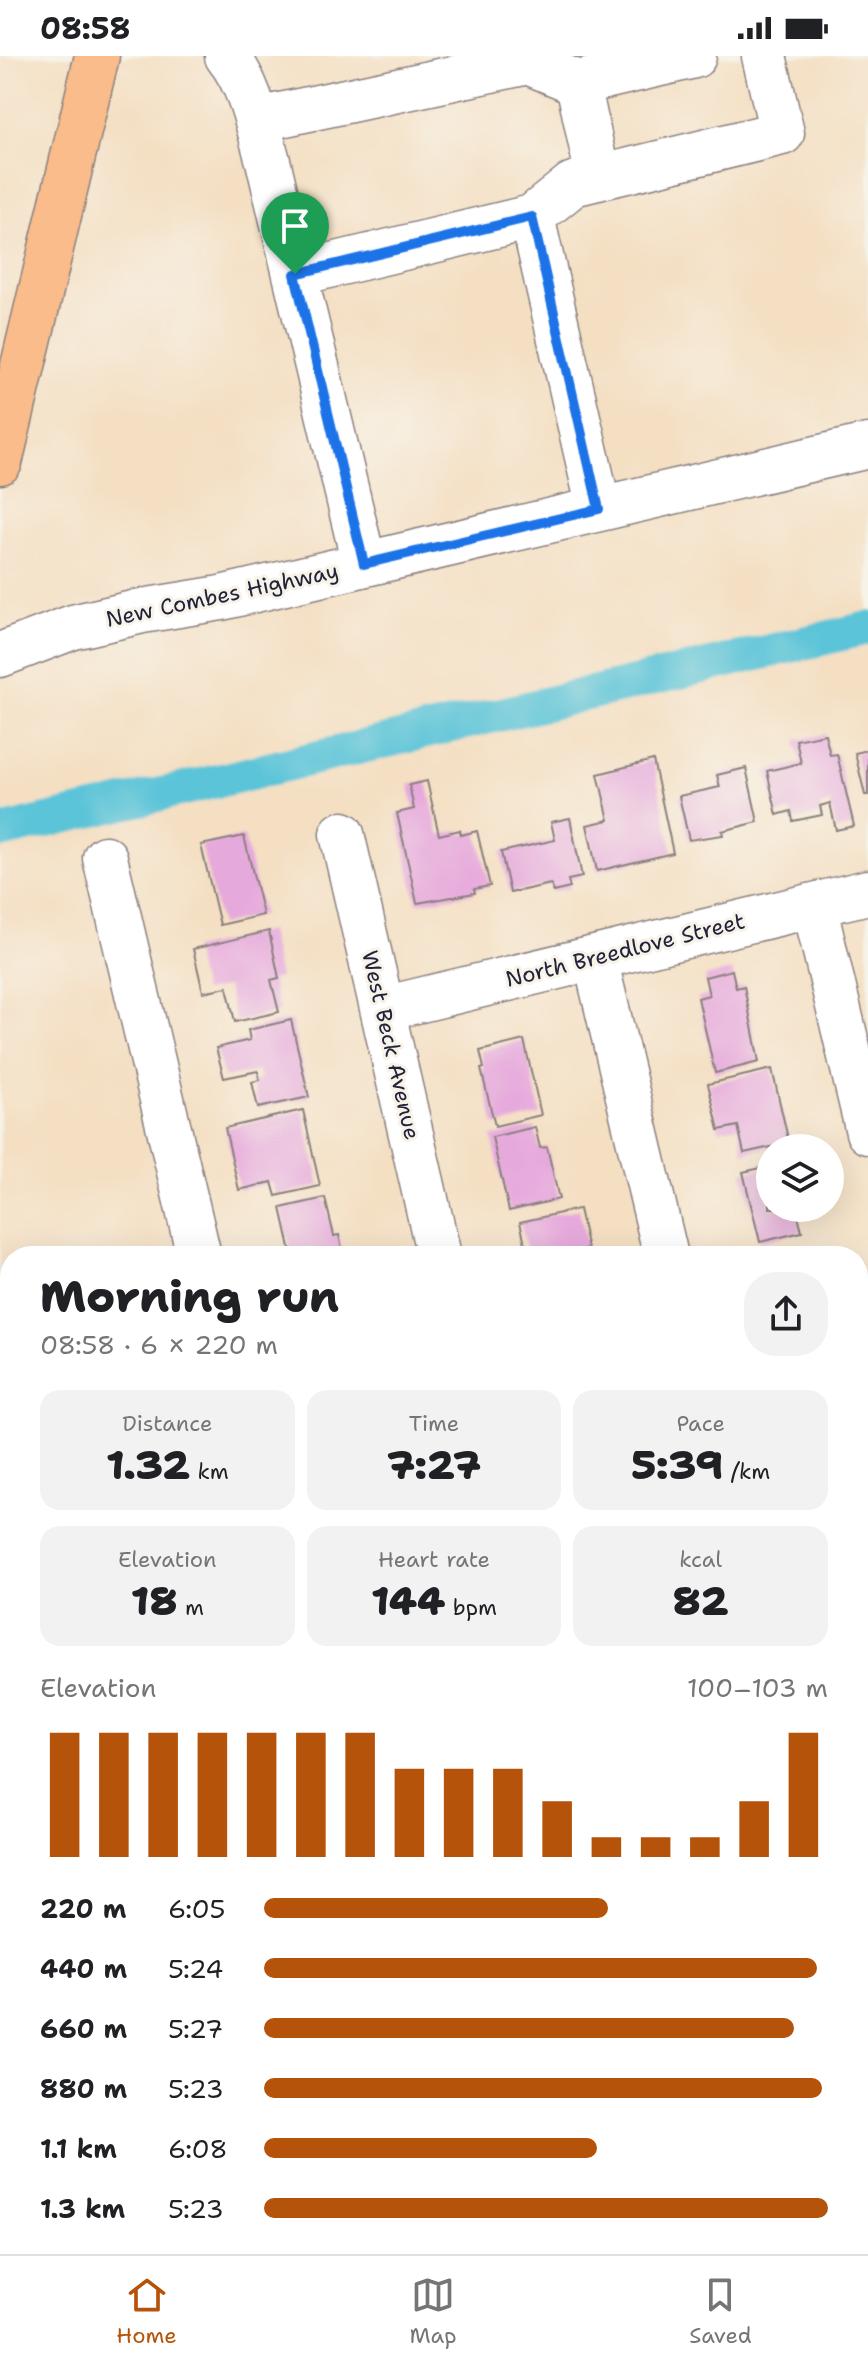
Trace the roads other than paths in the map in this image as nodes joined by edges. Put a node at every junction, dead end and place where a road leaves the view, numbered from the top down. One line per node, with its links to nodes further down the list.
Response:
1 (97, 56): 11 (main road)
2 (227, 56): 6 (street)
3 (694, 56): 5 (street)
4 (764, 56): 7 (street)
5 (578, 83): 6 (street); 7 (street)
6 (257, 120): 9 (street)
7 (598, 178): 8 (street)
8 (532, 217): 9 (street); 12 (street)
9 (295, 274): 13 (street)
10 (868, 446): 12 (street, New Combes Highway)
11 (0, 462)
12 (599, 509): 13 (street, New Combes Highway)
13 (364, 564): 14 (street, New Combes Highway)
14 (0, 655)
15 (342, 834): 20 (street, West Beck Avenue)
16 (105, 858): 22 (street)
17 (868, 892): 18 (street, North Breedlove Street)
18 (814, 905): 19 (street, North Breedlove Street); 21 (street)
19 (595, 958): 20 (street, North Breedlove Street); 24 (street)
20 (383, 1009): 23 (street, West Beck Avenue)
21 (868, 1132)
22 (197, 1246)
23 (437, 1246)
24 (664, 1246)

